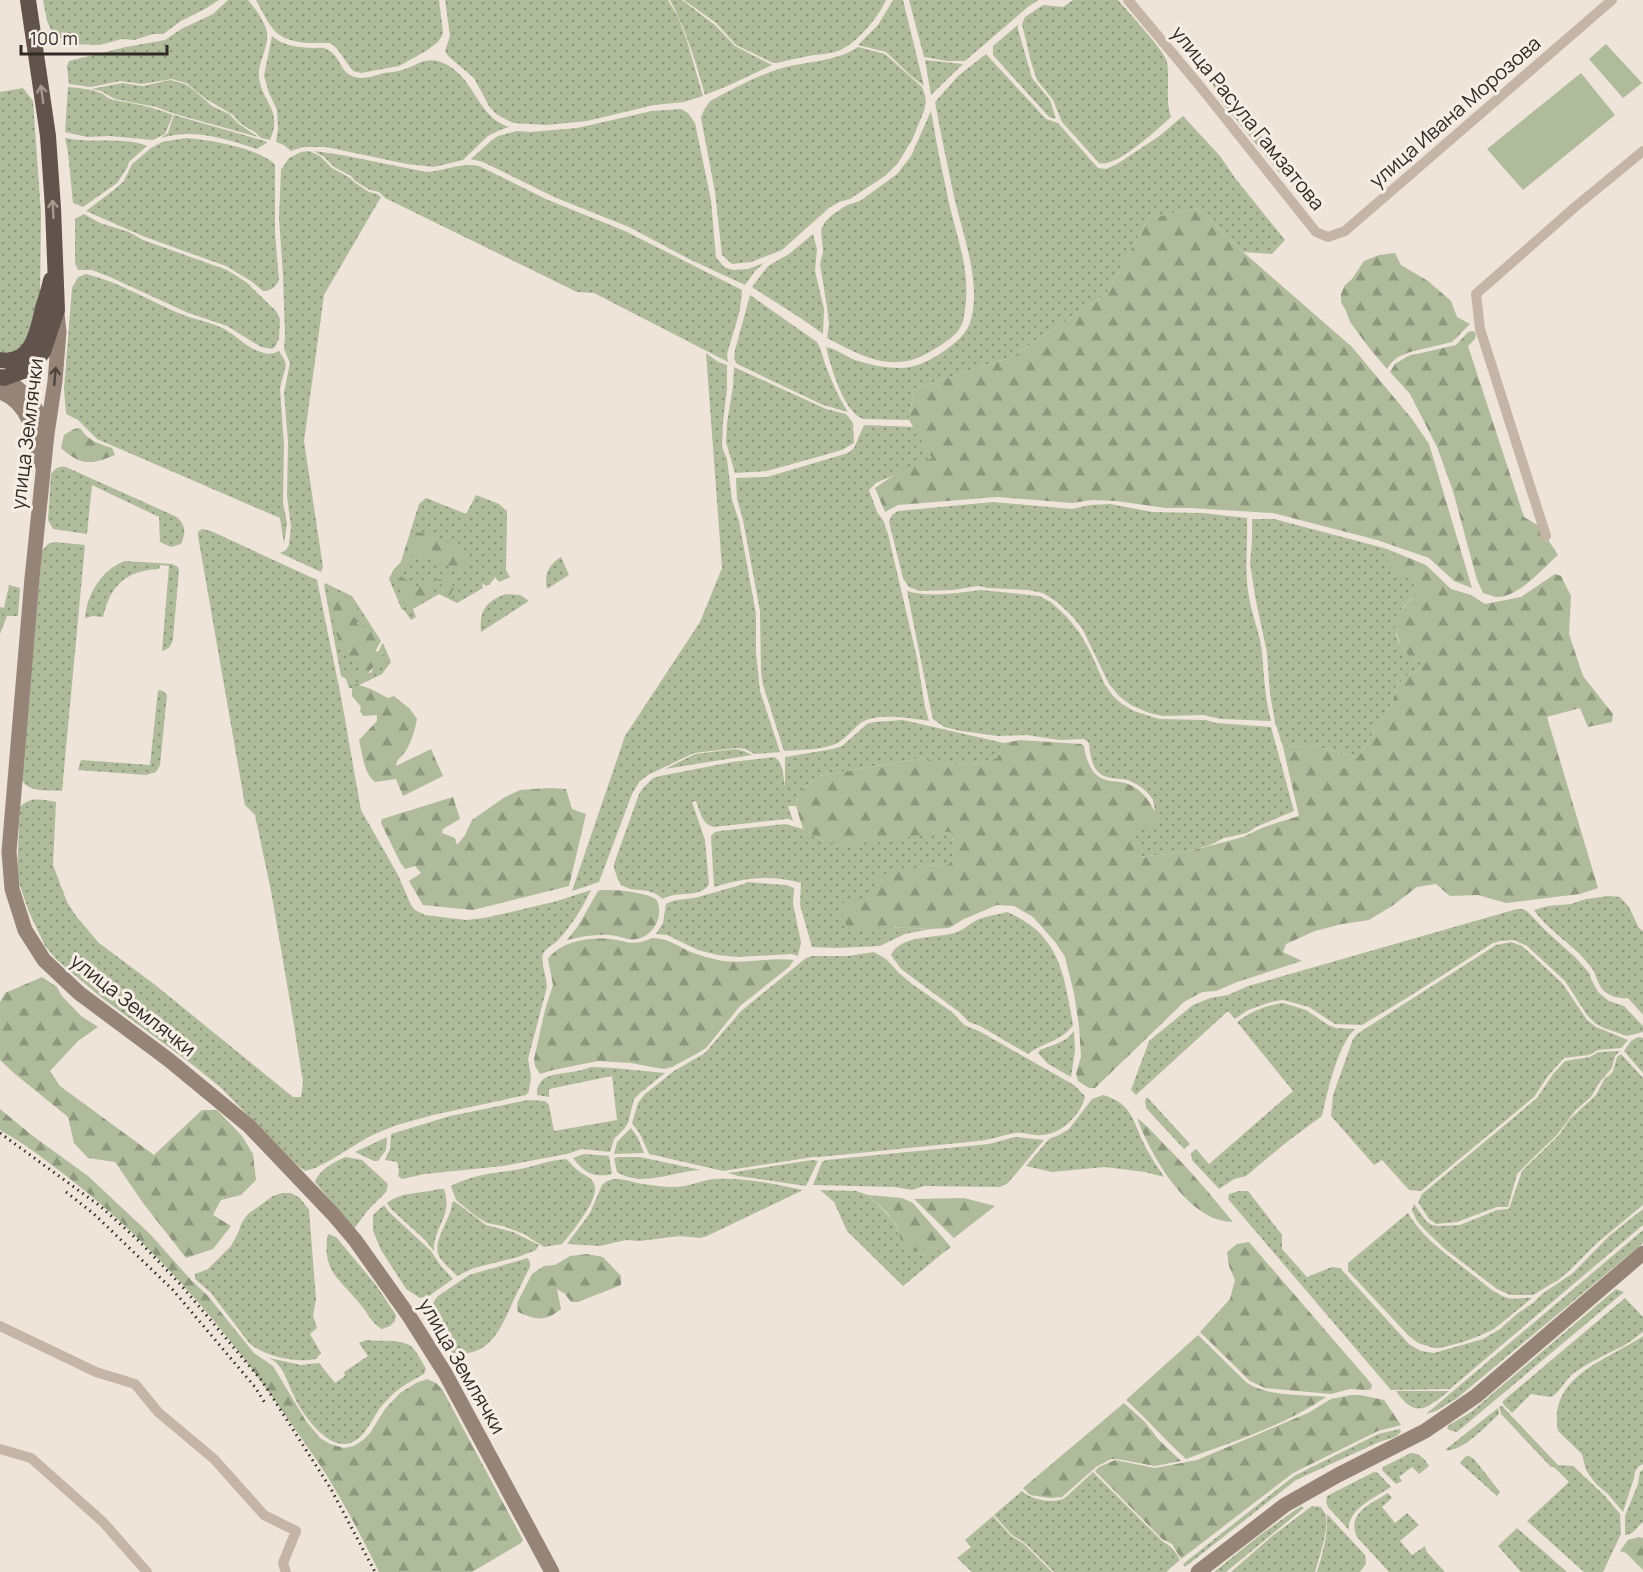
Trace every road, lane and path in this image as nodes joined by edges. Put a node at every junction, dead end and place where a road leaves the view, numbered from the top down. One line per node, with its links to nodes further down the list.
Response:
1 (28, 0): 6 (highway, улица Землячки, one-way to 1)
2 (1128, 0): 5 (street, улица Расула Гамзатова)
3 (1612, 0): 5 (street, улица Ивана Морозова)
4 (1643, 151): 12 (street)
5 (1316, 232)
6 (55, 268): 7 (highway, улица Землячки); 8 (highway)
7 (57, 310): 9 (highway); 10 (main road, улица Землячки, one-way to 7)
8 (0, 360)
9 (2, 382): 10 (main road); 11 (main road)
10 (47, 434): 11 (main road, улица Землячки)
11 (44, 476): 18 (main road, улица Землячки)
12 (1546, 536)
13 (1643, 1253): 19 (main road)
14 (0, 1326): 17 (street)
15 (0, 1449): 16 (street)
16 (147, 1572)
17 (286, 1572)
18 (552, 1572)
19 (1197, 1572)

